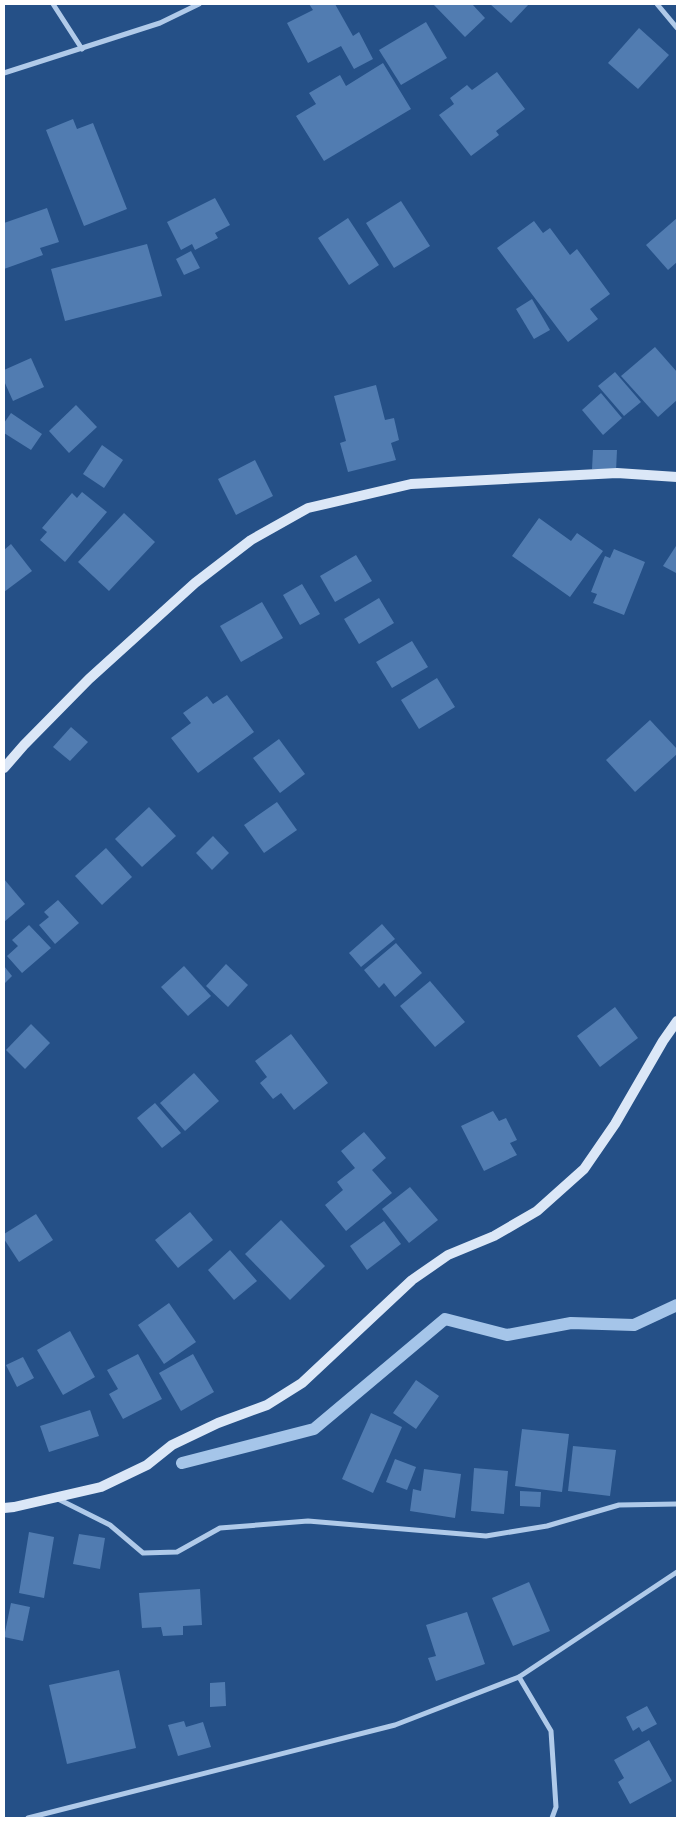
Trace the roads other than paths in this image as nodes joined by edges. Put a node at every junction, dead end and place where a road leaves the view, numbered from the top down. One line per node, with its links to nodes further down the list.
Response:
1 (53, 4): 5 (street)
2 (200, 4): 5 (street)
3 (657, 4): 4 (street)
4 (677, 28)
5 (82, 49): 6 (street)
6 (4, 73)
7 (677, 477): 8 (street)
8 (4, 768)
9 (677, 1020): 10 (street)
10 (56, 1498): 11 (street); 12 (street)
11 (677, 1504)
12 (4, 1508)
13 (677, 1572): 14 (street)
14 (518, 1677): 15 (street); 16 (street)
15 (28, 1818)
16 (552, 1818)

